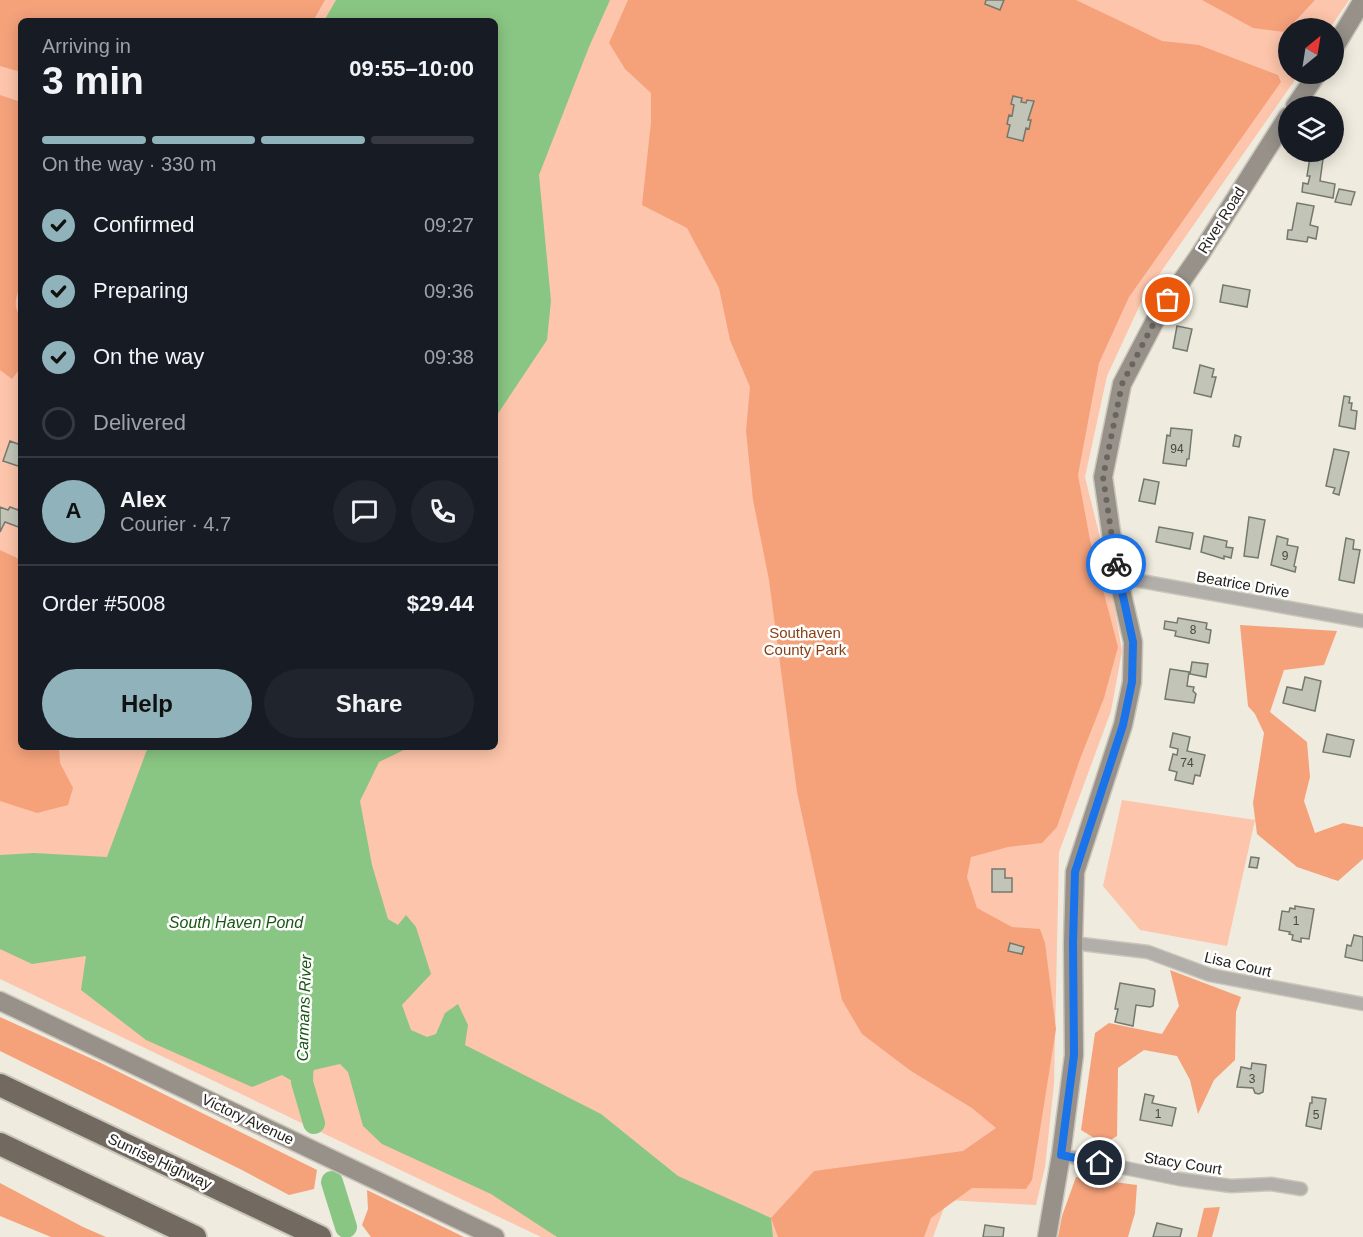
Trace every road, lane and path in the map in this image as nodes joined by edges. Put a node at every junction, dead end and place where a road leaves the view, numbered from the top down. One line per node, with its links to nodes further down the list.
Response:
1 (1363, 0): 2 (street)
2 (1344, 31)
3 (1278, 132): 4 (street, River Road)
4 (1118, 577): 5 (street, Beatrice Drive); 6 (street, River Road)
5 (1363, 621)
6 (1073, 943): 8 (street, Lisa Court); 11 (street, River Road)
7 (0, 1001): 15 (street, Victory Avenue)
8 (1363, 1004)
9 (0, 1084): 14 (highway, Sunrise Highway)
10 (0, 1144): 13 (highway)
11 (1061, 1155): 12 (street, Stacy Court); 16 (street, River Road)
12 (1300, 1189)
13 (195, 1237)
14 (320, 1237)
15 (495, 1237)
16 (1047, 1237)

